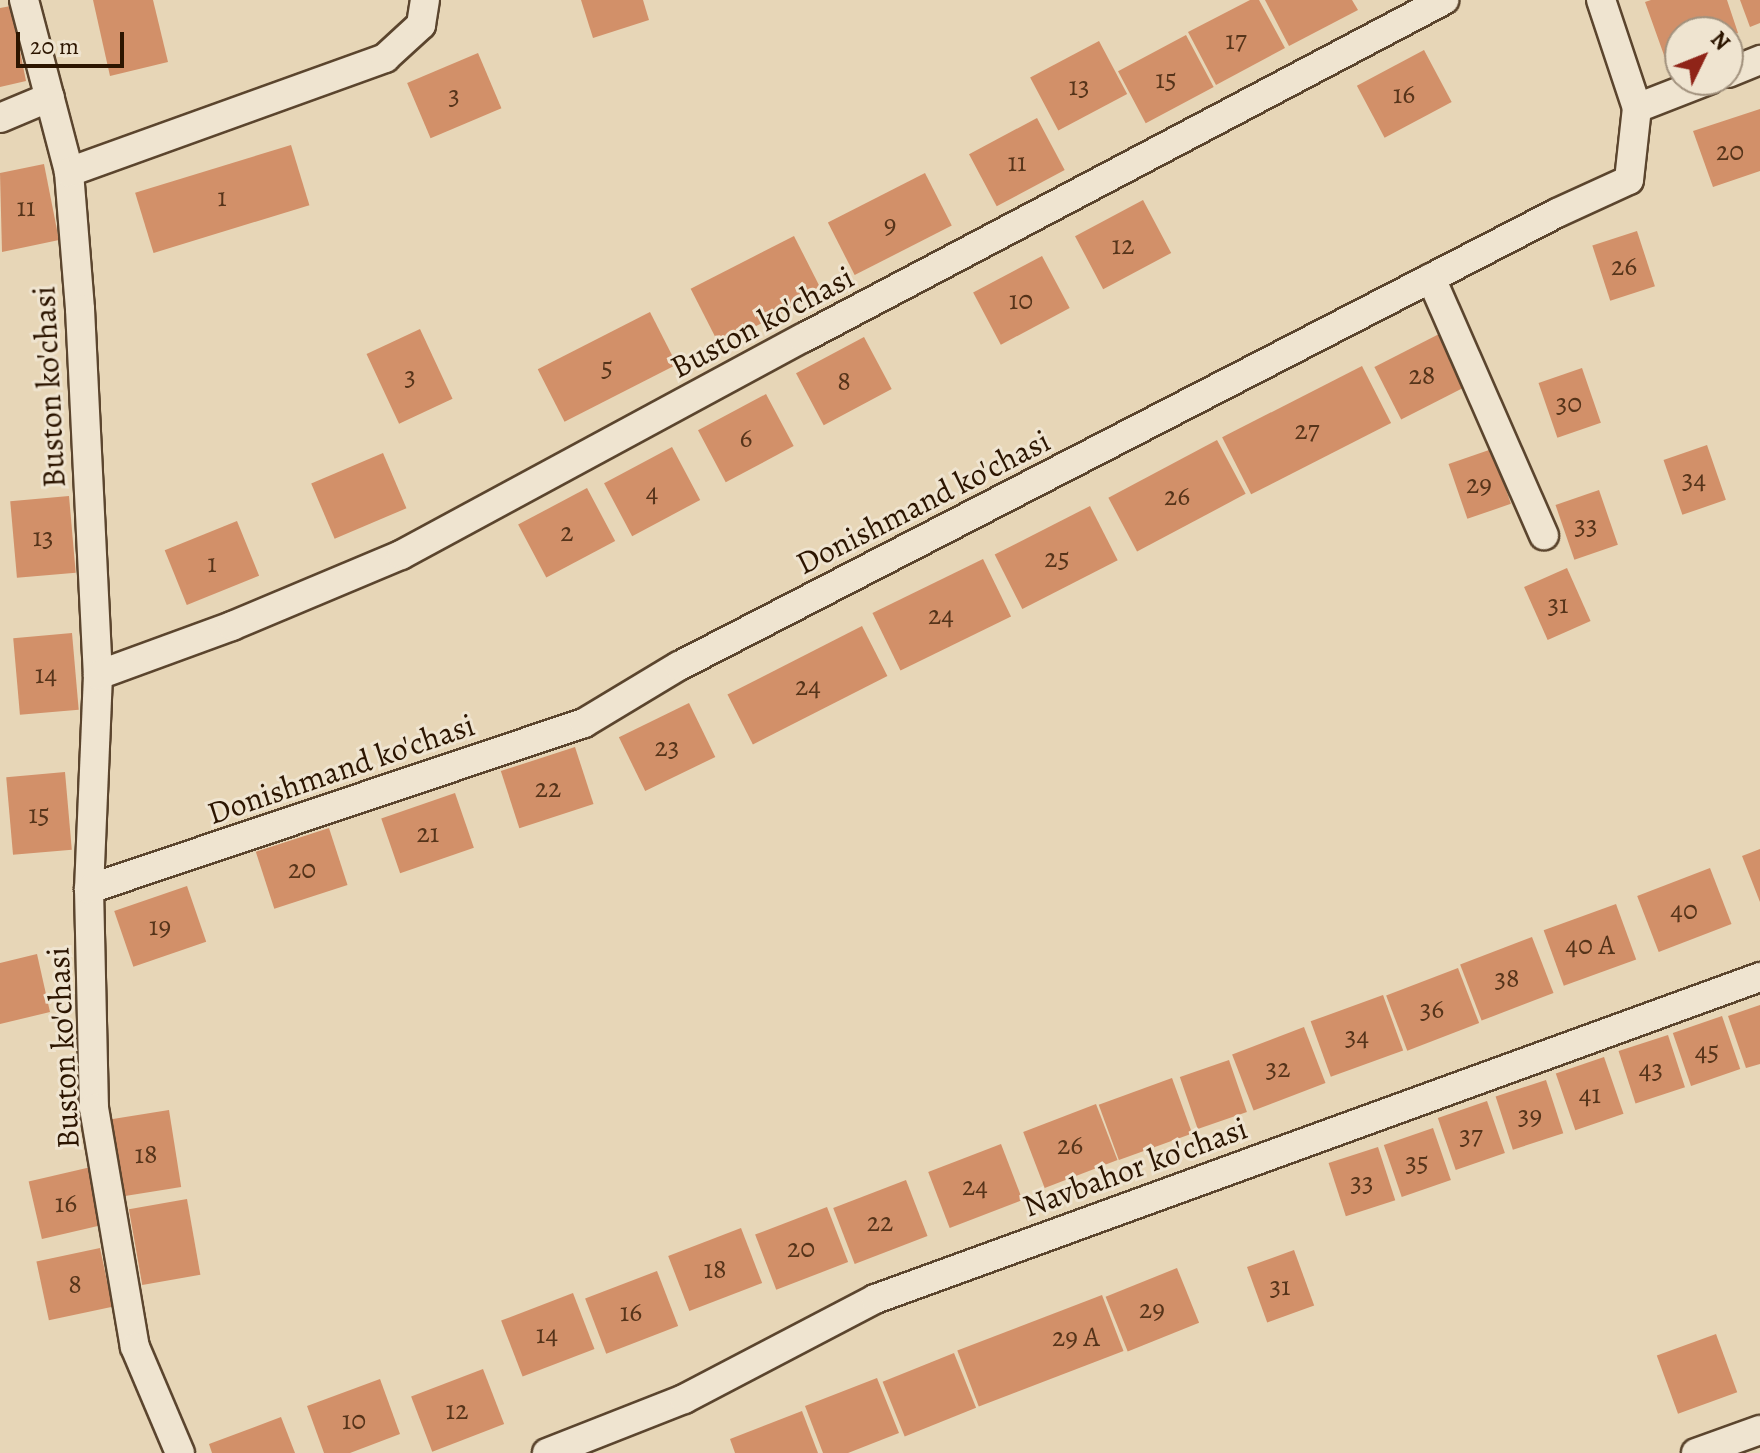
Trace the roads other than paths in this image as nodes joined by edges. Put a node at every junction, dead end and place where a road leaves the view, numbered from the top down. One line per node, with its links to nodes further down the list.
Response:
1 (24, 0): 6 (street, Buston ko'chasi)
2 (425, 0): 9 (street)
3 (1444, 0): 12 (street, Buston ko'chasi)
4 (1601, 0): 7 (street)
5 (1668, 96): 7 (street)
6 (50, 97): 8 (street); 9 (street, Buston ko'chasi)
7 (1637, 108): 10 (street, Donishmand ko'chasi)
8 (0, 118)
9 (69, 172): 12 (street, Buston ko'chasi)
10 (1431, 278): 11 (street); 13 (street, Donishmand ko'chasi)
11 (1544, 535)
12 (98, 675): 13 (street, Buston ko'chasi)
13 (89, 889): 16 (street, Buston ko'chasi)
14 (1760, 977): 17 (street, Navbahor ko'chasi)
15 (1760, 1430): 18 (street)
16 (180, 1453)
17 (547, 1453)
18 (1696, 1453)

